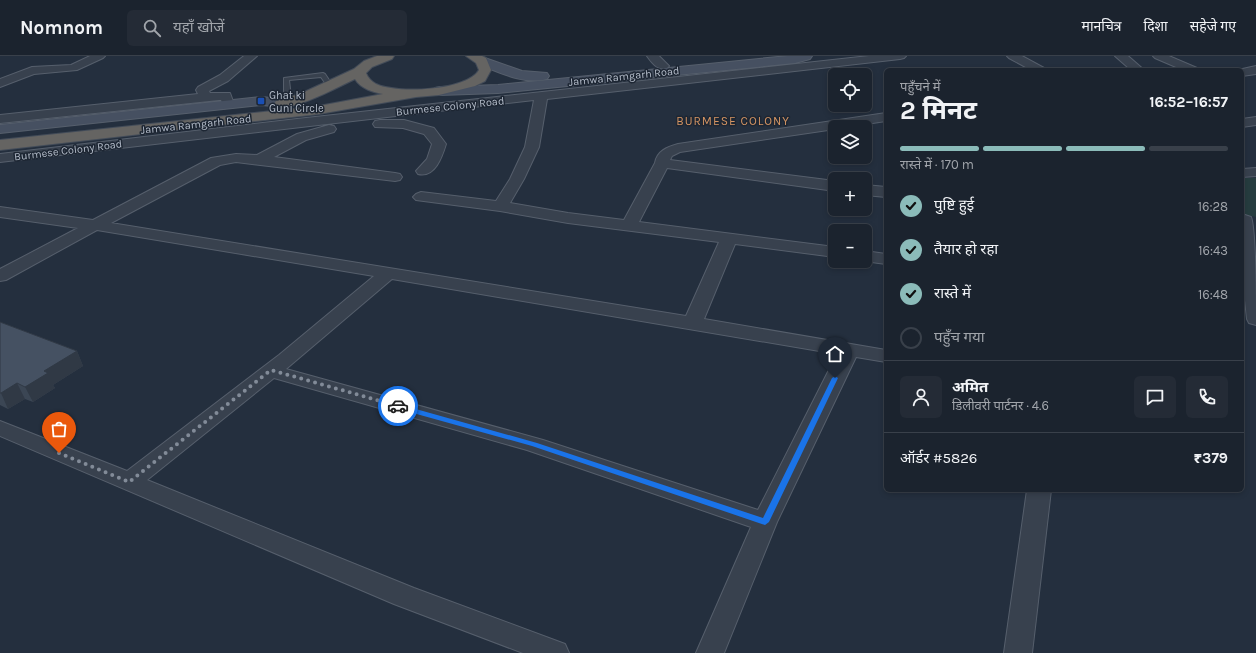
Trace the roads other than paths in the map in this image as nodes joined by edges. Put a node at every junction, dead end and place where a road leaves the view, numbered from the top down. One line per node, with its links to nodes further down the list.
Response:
1 (99, 56): 21 (street)
2 (250, 56): 26 (street)
3 (388, 56): 12 (highway)
4 (653, 56): 14 (street)
5 (764, 56): 14 (main road, Jamwa Ramgarh Road)
6 (806, 56): 23 (main road, Jamwa Ramgarh Road)
7 (900, 56): 25 (street, Burmese Colony Road)
8 (1013, 56): 15 (street)
9 (1121, 56): 16 (street)
10 (1184, 56): 11 (street)
11 (1162, 57): 17 (street)
12 (374, 59): 19 (highway)
13 (477, 59): 14 (main road, Jamwa Ramgarh Road); 23 (highway)
14 (663, 66)
15 (1036, 68)
16 (1136, 68)
17 (1188, 68)
18 (1256, 70): 20 (street)
19 (359, 72): 22 (highway); 24 (highway)
20 (1244, 72)
21 (0, 83)
22 (330, 86): 27 (highway); 27 (lane)
23 (440, 91): 24 (highway)
24 (418, 93): 29 (street); 37 (highway, Jamwa Ramgarh Road)
25 (541, 96): 29 (street, Burmese Colony Road); 48 (street)
26 (205, 98): 28 (street); 31 (street)
27 (286, 103): 28 (main road); 36 (highway)
28 (228, 104): 34 (main road)
29 (398, 112): 35 (street, Burmese Colony Road)
30 (884, 117): 40 (street)
31 (0, 119)
32 (1256, 121): 33 (street)
33 (1244, 123)
34 (0, 130)
35 (242, 130): 38 (street, Burmese Colony Road); 41 (street)
36 (0, 137)
37 (0, 145)
38 (0, 158)
39 (260, 160): 41 (street); 42 (street); 43 (street)
40 (662, 163): 44 (street); 52 (street)
41 (204, 166): 51 (street)
42 (423, 171)
43 (396, 177)
44 (828, 185)
45 (872, 191): 46 (street)
46 (884, 192)
47 (421, 197): 48 (street)
48 (500, 206): 52 (street)
49 (0, 212): 51 (street)
50 (1248, 220): 59 (street)
51 (95, 225): 57 (street); 58 (street)
52 (630, 225): 53 (street)
53 (729, 238): 54 (street); 60 (street)
54 (828, 251)
55 (872, 257): 56 (street)
56 (884, 259)
57 (388, 273): 60 (street); 63 (street)
58 (0, 276)
59 (1256, 319)
60 (693, 323): 61 (street)
61 (849, 350): 62 (street); 67 (street)
62 (884, 356)
63 (271, 370): 65 (street); 67 (street)
64 (0, 428): 65 (street)
65 (129, 482): 68 (street)
66 (1039, 492): 70 (street)
67 (765, 522): 69 (street)
68 (555, 653)
69 (710, 653)
70 (1018, 653)

